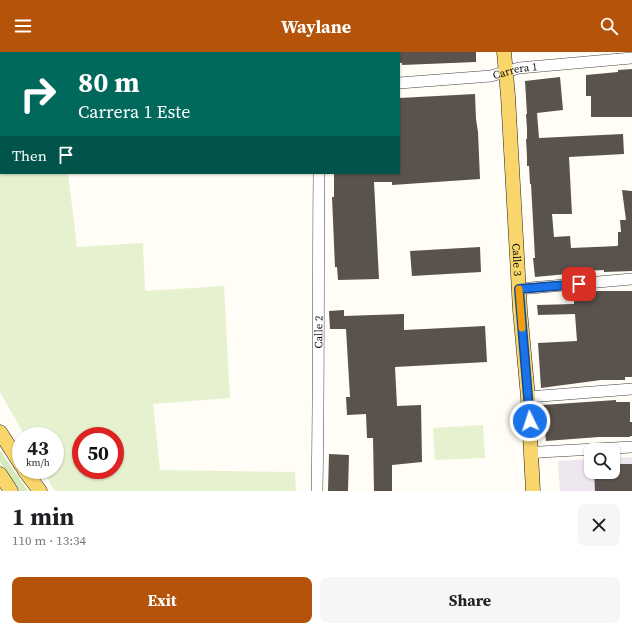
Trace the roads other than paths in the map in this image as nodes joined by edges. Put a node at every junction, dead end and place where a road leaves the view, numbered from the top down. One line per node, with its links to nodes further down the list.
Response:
1 (504, 52): 3 (main road, Calle 3)
2 (632, 58): 3 (street, Carrera 1)
3 (506, 72): 4 (street, Carrera 1); 7 (main road, Calle 3)
4 (400, 83)
5 (319, 174): 18 (street, Calle 2)
6 (632, 279): 7 (street)
7 (519, 289): 9 (main road, Calle 3)
8 (632, 389): 9 (street)
9 (528, 397): 13 (main road, Calle 3)
10 (0, 432): 12 (main road)
11 (632, 447): 13 (street)
12 (12, 451)
13 (532, 454): 19 (main road, Calle 3)
14 (0, 474): 16 (main road)
15 (31, 479): 17 (main road)
16 (11, 491)
17 (40, 491)
18 (317, 491)
19 (533, 491)

